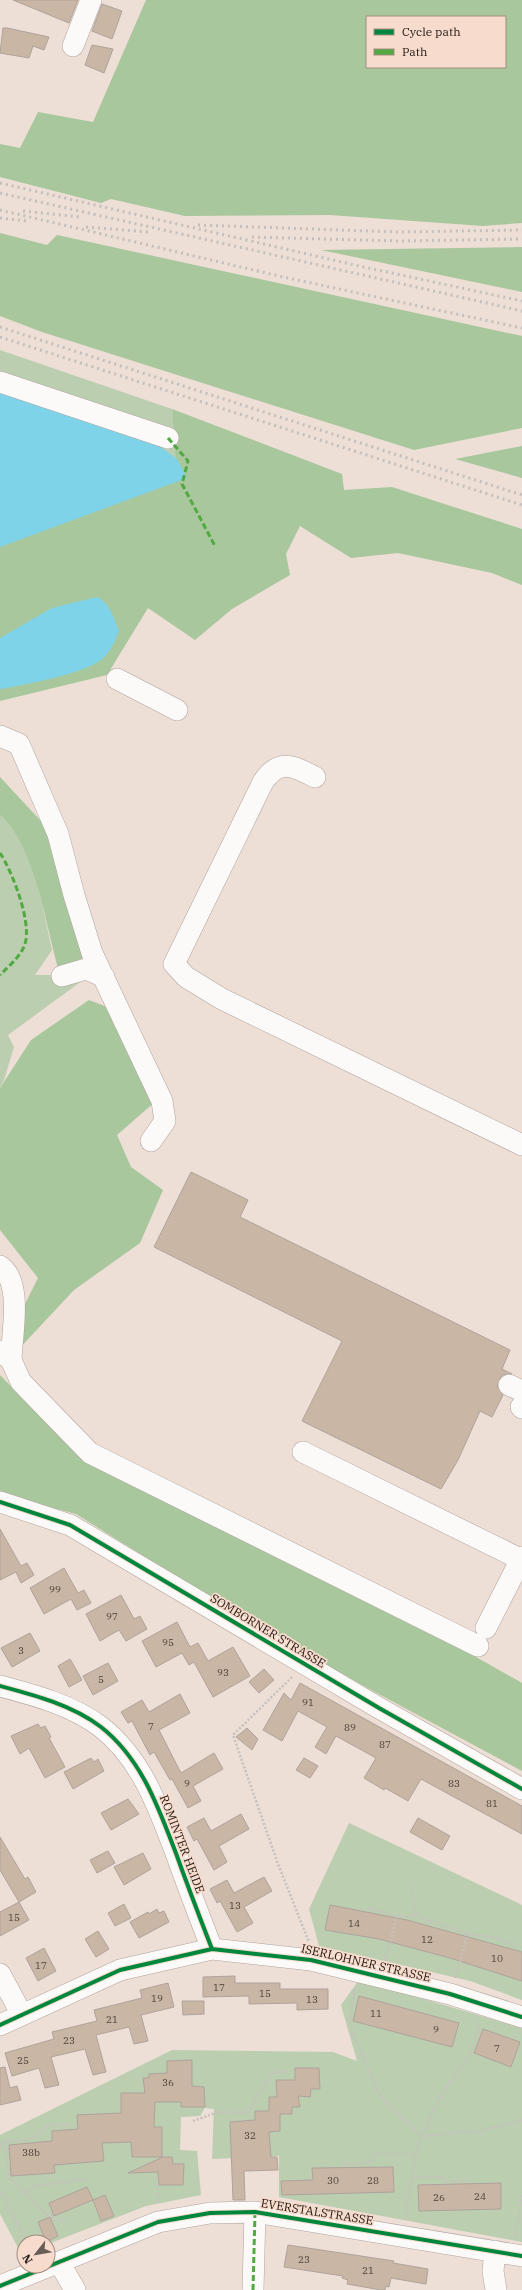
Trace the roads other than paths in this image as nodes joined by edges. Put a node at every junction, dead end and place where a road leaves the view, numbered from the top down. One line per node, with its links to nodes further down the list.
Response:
1 (91, 0): 2 (street)
2 (73, 46)
3 (0, 382): 4 (street)
4 (168, 438)
5 (117, 679): 6 (street)
6 (177, 710)
7 (0, 736): 10 (street)
8 (314, 777): 12 (street)
9 (62, 976): 10 (street)
10 (104, 977): 11 (street)
11 (151, 1141)
12 (522, 1145)
13 (0, 1266): 14 (street)
14 (6, 1355): 17 (street)
15 (303, 1452): 17 (street)
16 (0, 1502): 19 (street, SOMBORNER STRASSE)
17 (522, 1559)
18 (0, 1686): 20 (street, ROMINTER HEIDE)
19 (522, 1788)
20 (212, 1949): 22 (street, ISERLOHNER STRASSE); 23 (street, ISERLOHNER STRASSE)
21 (0, 1974): 22 (street)
22 (22, 2015): 24 (street, ISERLOHNER STRASSE)
23 (522, 2018)
24 (0, 2025)
25 (255, 2212): 26 (street, EVERSTALSTRASSE); 27 (street, EVERSTALSTRASSE); 30 (street)
26 (510, 2254): 31 (street)
27 (59, 2262): 28 (street, EVERSTALSTRASSE); 29 (street)
28 (0, 2286)
29 (75, 2290)
30 (252, 2290)
31 (496, 2290)

